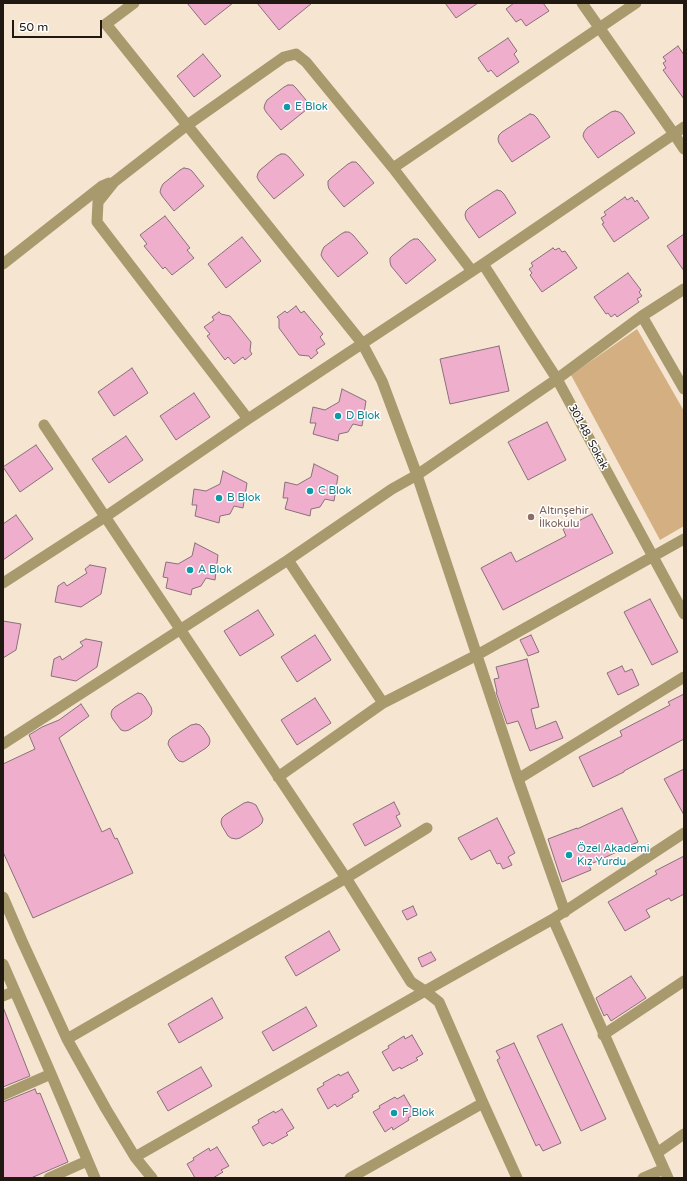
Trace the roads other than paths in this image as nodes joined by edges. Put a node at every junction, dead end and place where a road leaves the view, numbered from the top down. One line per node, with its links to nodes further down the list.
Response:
1 (134, 3): 5 (street)
2 (582, 3): 4 (street)
3 (636, 3): 4 (street)
4 (599, 27): 7 (street); 9 (street)
5 (186, 126): 9 (street); 10 (street); 16 (street)
6 (684, 127): 7 (street)
7 (674, 134): 8 (street); 12 (street)
8 (684, 149)
9 (393, 168): 13 (street)
10 (114, 182): 11 (street); 19 (street)
11 (3, 264)
12 (483, 264): 13 (street); 17 (street, 30148. Sokak)
13 (472, 271): 16 (street)
14 (684, 289): 15 (street)
15 (642, 316): 17 (street); 18 (street)
16 (362, 343): 19 (street); 21 (street)
17 (557, 379): 21 (street); 24 (street, 30148. Sokak)
18 (684, 389)
19 (248, 418): 22 (street)
20 (44, 425): 22 (street)
21 (417, 475): 25 (street); 29 (street)
22 (105, 517): 26 (street); 28 (street)
23 (684, 539): 24 (street)
24 (652, 557): 27 (street, 30148. Sokak); 29 (street)
25 (288, 560): 28 (street); 31 (street)
26 (3, 583)
27 (684, 614)
28 (179, 629): 32 (street); 33 (street)
29 (477, 655): 31 (street); 34 (street)
30 (684, 677): 34 (street)
31 (383, 702): 33 (street)
32 (3, 744)
33 (278, 777): 37 (street)
34 (518, 780): 39 (street)
35 (426, 828): 37 (street)
36 (684, 833): 39 (street)
37 (346, 878): 44 (street); 47 (street)
38 (3, 897): 47 (street)
39 (565, 912): 40 (street)
40 (552, 919): 44 (street); 46 (street)
41 (3, 964): 43 (street)
42 (684, 981): 46 (street)
43 (15, 991): 45 (street); 48 (street)
44 (425, 991): 50 (street); 53 (street)
45 (3, 996)
46 (604, 1035): 52 (street)
47 (67, 1039): 53 (street)
48 (51, 1074): 49 (street); 54 (street)
49 (3, 1095)
50 (483, 1103): 59 (street); 60 (street)
51 (684, 1134): 52 (street)
52 (657, 1153): 55 (street)
53 (135, 1157): 58 (street)
54 (87, 1161): 56 (street); 57 (street)
55 (666, 1174): 61 (street)
56 (49, 1178)
57 (95, 1178)
58 (152, 1178)
59 (350, 1178)
60 (517, 1178)
61 (643, 1178)

